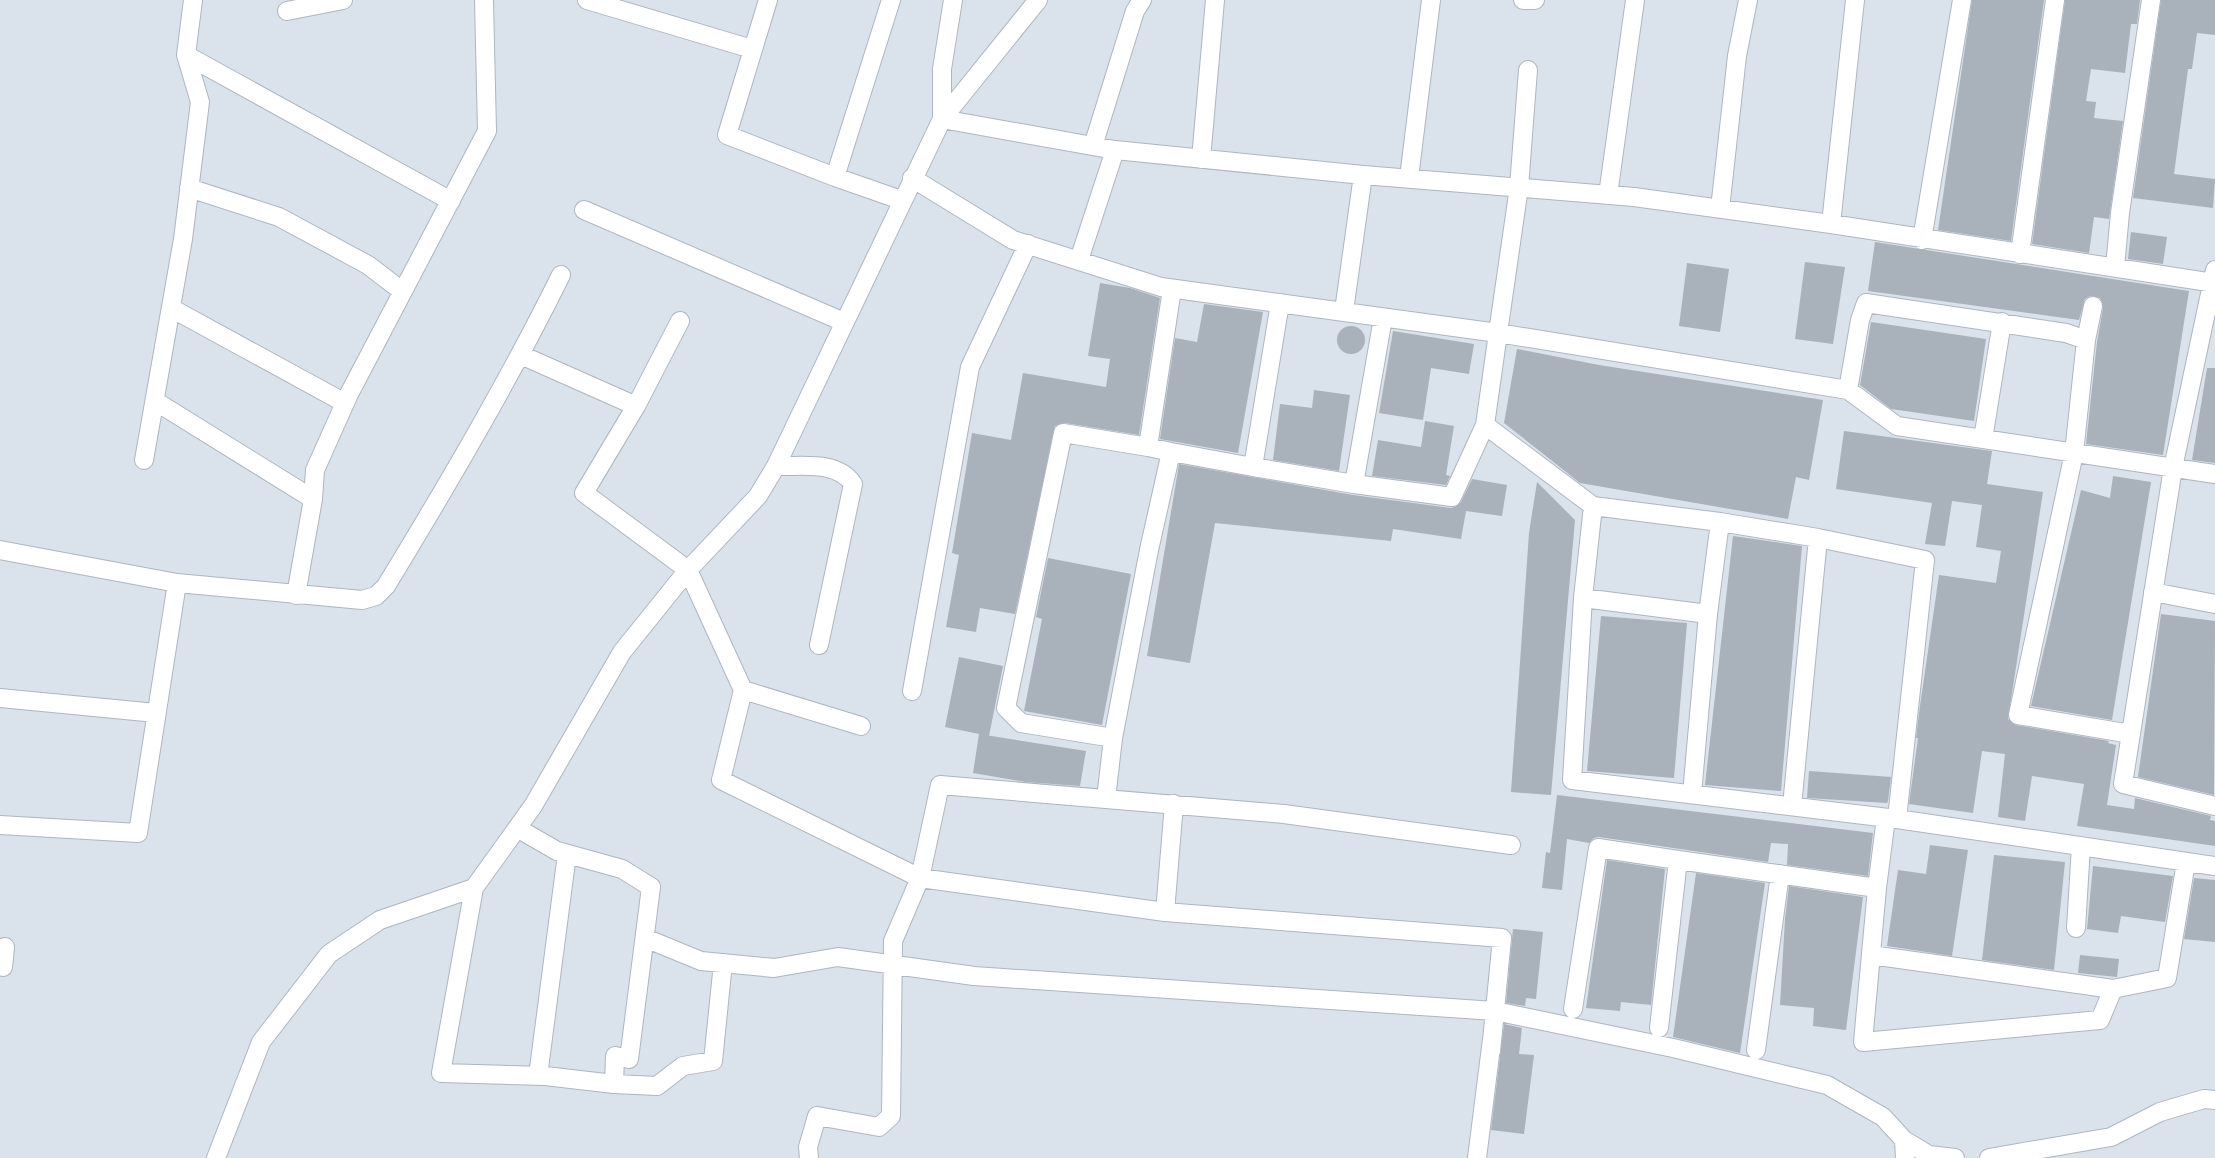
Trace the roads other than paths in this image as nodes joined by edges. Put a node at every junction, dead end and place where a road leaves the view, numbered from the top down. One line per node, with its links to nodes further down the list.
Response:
1 (193, 0): 22 (street)
2 (343, 0): 20 (street)
3 (484, 0): 36 (street)
4 (587, 0): 21 (street)
5 (768, 0): 21 (street)
6 (891, 0): 29 (street)
7 (953, 0): 24 (street)
8 (1038, 0): 24 (street)
9 (1142, 0): 25 (street)
10 (1215, 0): 27 (street)
11 (1431, 0): 31 (street)
12 (1523, 0): 13 (street)
13 (1535, 0)
14 (1635, 0): 34 (street)
15 (1748, 0): 37 (street)
16 (1855, 0): 39 (street)
17 (1962, 0): 40 (street)
18 (2055, 0): 42 (street)
19 (2151, 0): 44 (street)
20 (287, 11)
21 (752, 49): 29 (street)
22 (186, 55): 33 (street); 36 (street)
23 (1528, 70): 32 (street)
24 (942, 118): 25 (street); 30 (street)
25 (1092, 146): 26 (street)
26 (1115, 150): 27 (street); 43 (street)
27 (1201, 159): 28 (street)
28 (1364, 174): 31 (street); 52 (street)
29 (835, 177): 35 (street)
30 (912, 178): 35 (street); 41 (street)
31 (1409, 178): 32 (street)
32 (1519, 187): 34 (street); 57 (street)
33 (189, 188): 48 (street); 51 (street)
34 (1608, 195): 37 (street)
35 (901, 200): 55 (street)
36 (451, 201): 48 (street)
37 (1720, 209): 39 (street)
38 (584, 210): 55 (street)
39 (1831, 224): 40 (street)
40 (1922, 240): 42 (street)
41 (1028, 244): 43 (street); 89 (street)
42 (2020, 254): 44 (street)
43 (1079, 260): 47 (street)
44 (2115, 267): 46 (street)
45 (561, 275): 59 (street)
46 (2214, 279): 72 (street)
47 (1172, 289): 49 (street); 66 (street)
48 (402, 291): 62 (street)
49 (1280, 303): 52 (street); 71 (street)
50 (2092, 306): 58 (street)
51 (171, 308): 61 (street); 62 (street)
52 (1344, 311): 53 (street)
53 (1384, 318): 57 (street); 74 (street)
54 (680, 322): 63 (street)
55 (844, 322): 70 (street)
56 (2002, 322): 58 (street); 60 (street); 65 (street)
57 (1498, 333): 60 (street); 64 (street)
58 (2086, 340): 68 (street)
59 (521, 355): 63 (street); 83 (street)
60 (1848, 390): 65 (street)
61 (155, 401): 69 (street); 75 (street)
62 (345, 403): 75 (street)
63 (636, 406): 80 (street)
64 (1484, 425): 74 (street); 76 (street)
65 (1983, 439): 68 (street)
66 (1148, 447): 67 (street); 94 (street)
67 (1172, 452): 71 (street); 94 (street)
68 (2074, 453): 72 (street); 93 (street)
69 (144, 460)
70 (776, 466): 80 (street); 87 (street)
71 (1253, 467): 74 (street)
72 (2173, 468): 73 (street); 82 (street)
73 (2215, 474)
74 (1354, 484)
75 (313, 499): 83 (street)
76 (1593, 506): 77 (street); 84 (street)
77 (1720, 522): 78 (street); 86 (street)
78 (1818, 538): 98 (street); 100 (street)
79 (0, 550): 81 (street)
80 (688, 570): 88 (street); 102 (street)
81 (177, 583): 83 (street); 91 (street)
82 (2153, 592): 85 (street); 93 (street)
83 (296, 595)
84 (1583, 598): 86 (street); 95 (street)
85 (2215, 604)
86 (1708, 614): 95 (street)
87 (819, 645)
88 (743, 690): 92 (street); 110 (street)
89 (912, 691)
90 (0, 698): 91 (street)
91 (156, 713): 101 (street)
92 (861, 726)
93 (2130, 734): 99 (street)
94 (1113, 738): 96 (street)
95 (1692, 794): 98 (street)
96 (1106, 798): 97 (street); 110 (street)
97 (1174, 804): 103 (street); 113 (street)
98 (1792, 806): 100 (street)
99 (2215, 806)
100 (1892, 818): 104 (street); 112 (street)
101 (0, 825)
102 (517, 828): 105 (street); 111 (street)
103 (1511, 845)
104 (2081, 846): 107 (street); 114 (street)
105 (567, 854): 115 (street); 126 (street)
106 (1678, 860): 109 (street); 122 (street); 124 (street)
107 (2186, 862): 108 (street); 121 (street)
108 (2215, 866)
109 (1780, 874): 112 (street); 125 (street)
110 (920, 878): 113 (street); 119 (street)
111 (474, 888): 126 (street); 130 (street)
112 (1877, 888): 117 (street)
113 (1165, 912): 123 (street)
114 (2076, 928)
115 (644, 938): 118 (street); 127 (street)
116 (5, 947): 120 (street)
117 (1871, 956): 121 (street); 121 (street)
118 (723, 963): 119 (street); 127 (street)
119 (893, 965): 123 (street); 131 (street)
120 (0, 966)
121 (2113, 989)
122 (1573, 1009)
123 (1495, 1011): 129 (street); 132 (street)
124 (1659, 1028)
125 (1756, 1050)
126 (538, 1076): 127 (street)
127 (614, 1084)
128 (2215, 1100): 135 (street)
129 (1904, 1140): 133 (street); 134 (street)
130 (218, 1158)
131 (809, 1158)
132 (1477, 1158)
133 (1905, 1158)
134 (1955, 1158)
135 (1989, 1158)

